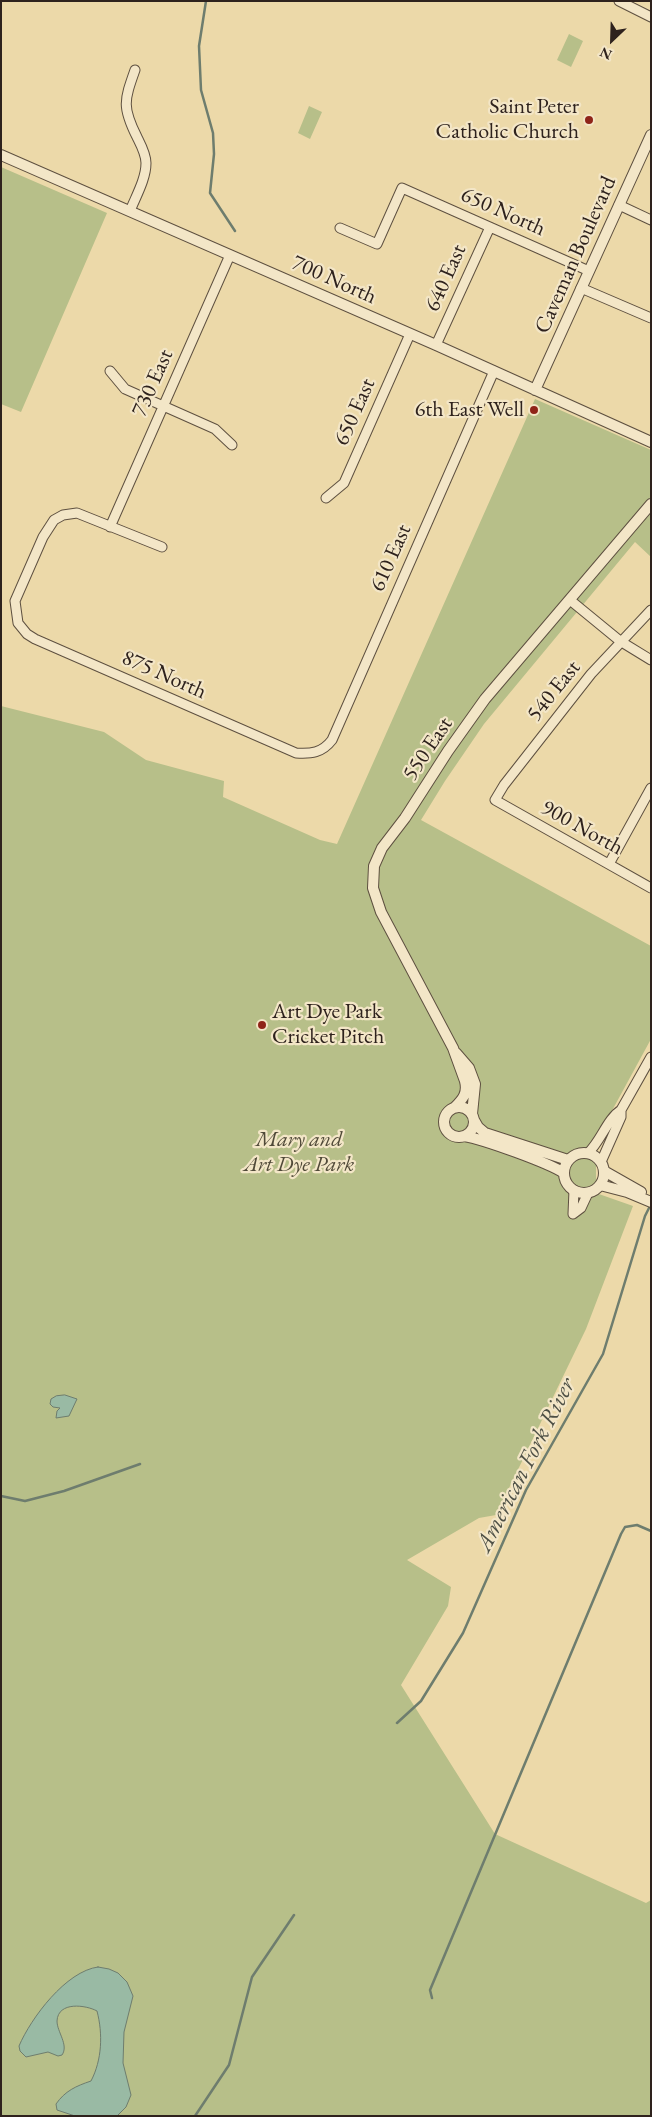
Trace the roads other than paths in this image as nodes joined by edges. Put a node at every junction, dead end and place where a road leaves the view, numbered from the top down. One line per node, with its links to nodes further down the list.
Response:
1 (619, 1): 2 (street)
2 (651, 18)
3 (135, 70): 7 (street)
4 (651, 136): 6 (street, Caveman Boulevard)
5 (1, 155): 7 (street, 700 North)
6 (619, 205): 8 (street); 12 (street, Caveman Boulevard)
7 (130, 211): 11 (street, 700 North)
8 (651, 220)
9 (490, 226): 10 (street, 650 North); 12 (street, 650 North); 16 (street, 640 East)
10 (340, 228)
11 (230, 255): 15 (street, 700 North); 20 (street, 730 East)
12 (589, 271): 13 (street, Caveman Boulevard)
13 (581, 288): 14 (street); 19 (street, Caveman Boulevard)
14 (651, 318)
15 (410, 334): 16 (street, 700 North); 23 (street, 650 East)
16 (436, 345): 18 (street, 700 North)
17 (110, 371): 20 (street)
18 (494, 371): 19 (street, 700 North); 31 (street, 610 East)
19 (535, 390): 21 (street, 700 North)
20 (163, 406): 22 (street); 25 (street, 730 East)
21 (651, 442)
22 (232, 445)
23 (326, 498)
24 (651, 504): 27 (street, 550 East)
25 (110, 527): 26 (street); 31 (street, 875 North)
26 (162, 547)
27 (570, 600): 29 (street); 36 (street, 550 East)
28 (651, 610): 29 (street, 540 East)
29 (620, 641): 30 (street); 33 (street, 540 East)
30 (651, 660)
31 (314, 753)
32 (651, 788): 34 (street)
33 (495, 800): 34 (street, 900 North)
34 (609, 864): 35 (street, 900 North)
35 (651, 888)
36 (453, 1048): 38 (street, 550 East); 40 (street, 550 East)
37 (651, 1057): 39 (street)
38 (455, 1107): 40 (street); 41 (street)
39 (622, 1110): 42 (street); 44 (street)
40 (473, 1117): 41 (street); 43 (street)
41 (464, 1136): 45 (street)
42 (588, 1153): 43 (street); 44 (street)
43 (568, 1160): 45 (street)
44 (602, 1166): 46 (street); 49 (street)
45 (564, 1173): 47 (street)
46 (600, 1185): 48 (street); 49 (street)
47 (574, 1190): 48 (street); 48 (street)
48 (588, 1192)
49 (639, 1194): 50 (street); 51 (street)
50 (651, 1197)
51 (651, 1202)

